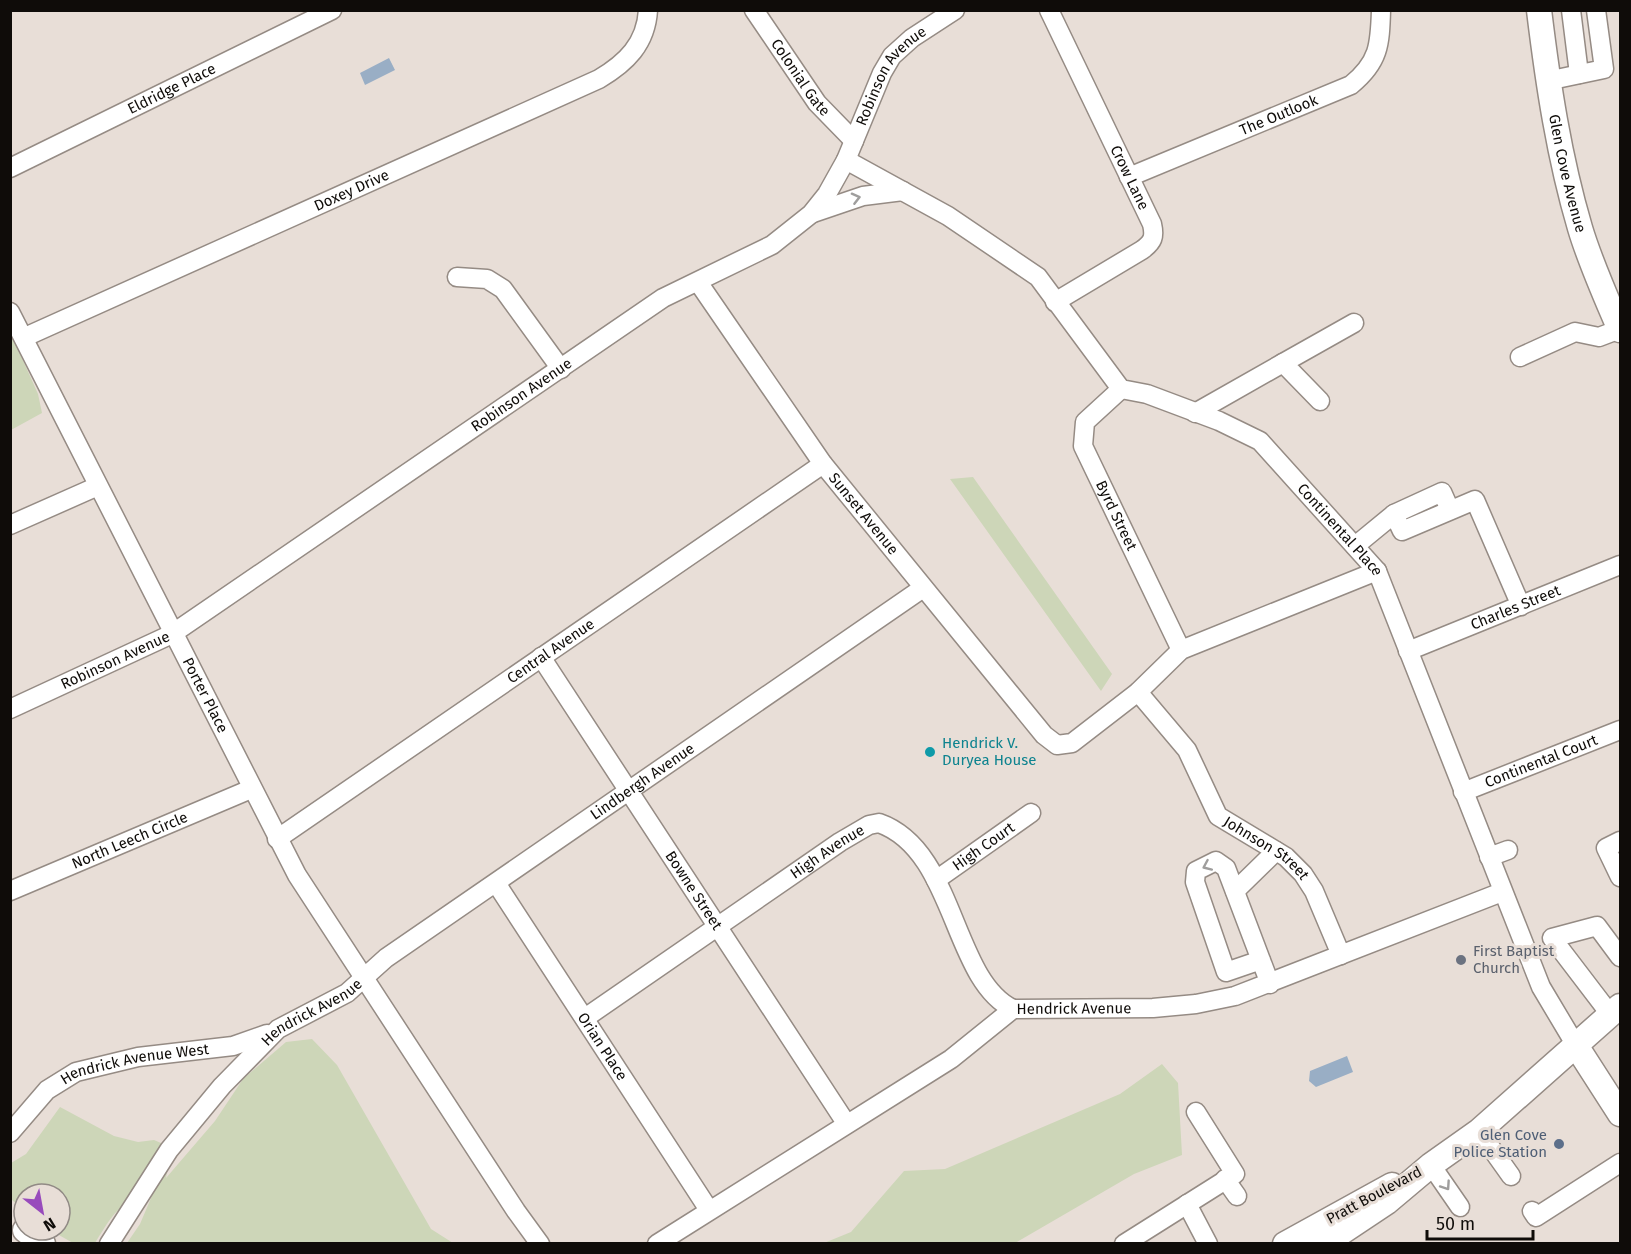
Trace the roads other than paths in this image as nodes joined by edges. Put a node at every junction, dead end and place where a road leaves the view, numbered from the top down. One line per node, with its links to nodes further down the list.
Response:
1 (332, 10): 16 (street, Eldridge Place)
2 (648, 10): 26 (street, Doxey Drive)
3 (754, 10): 14 (street, Colonial Gate)
4 (956, 10): 14 (street, Robinson Avenue)
5 (1049, 10): 17 (street, Crow Lane)
6 (1381, 10): 17 (street, The Outlook)
7 (1539, 10): 13 (main road, Glen Cove Avenue)
8 (1596, 13): 9 (street); 10 (street)
9 (1572, 15): 11 (street)
10 (1600, 43): 11 (street); 12 (street)
11 (1576, 46): 12 (street)
12 (1579, 74): 13 (street)
13 (1547, 81): 24 (main road, Glen Cove Avenue)
14 (854, 141): 15 (street, Robinson Avenue)
15 (846, 160): 18 (street); 19 (street, Robinson Avenue)
16 (10, 168)
17 (1129, 177): 22 (street, Crow Lane)
18 (903, 191): 19 (street, one-way to 18); 22 (street)
19 (811, 214): 21 (street, Robinson Avenue)
20 (457, 277): 29 (street)
21 (698, 282): 29 (street, Robinson Avenue); 33 (street, Sunset Avenue)
22 (1055, 302): 30 (street)
23 (10, 312): 26 (street, Porter Place)
24 (1618, 318): 27 (street)
25 (1354, 323): 28 (street)
26 (25, 337): 34 (street, Porter Place)
27 (1520, 357)
28 (1283, 363): 31 (street); 32 (street)
29 (561, 369): 41 (street, Robinson Avenue)
30 (1121, 389): 32 (street, Continental Place); 42 (street, Byrd Street)
31 (1320, 400)
32 (1195, 413): 36 (street, Continental Place)
33 (823, 464): 39 (street, Sunset Avenue); 44 (street, Central Avenue)
34 (98, 486): 35 (street); 41 (street, Porter Place)
35 (10, 525)
36 (1355, 546): 38 (street, Continental Place); 40 (street)
37 (1620, 565): 40 (street, Charles Street)
38 (1377, 571): 42 (street); 43 (street, Continental Place)
39 (923, 588): 45 (street, Sunset Avenue); 49 (street, Lindbergh Avenue)
40 (1521, 606): 43 (street, Charles Street)
41 (172, 634): 46 (street, Robinson Avenue); 48 (street, Porter Place)
42 (1181, 650): 45 (street)
43 (1408, 651): 50 (street, Continental Place)
44 (541, 657): 49 (street, Bowne Street); 52 (street, Central Avenue)
45 (1138, 692): 54 (street, Johnson Street)
46 (10, 709)
47 (1620, 730): 50 (street, Continental Court)
48 (250, 789): 52 (street, Porter Place); 60 (street, North Leech Circle)
49 (629, 791): 59 (street, Lindbergh Avenue); 63 (street, Bowne Street)
50 (1463, 792): 56 (street, Continental Place)
51 (1031, 813): 58 (street, High Court)
52 (277, 839): 69 (street, Porter Place)
53 (1620, 841): 57 (street)
54 (1276, 850): 61 (street); 66 (street, Johnson Street)
55 (1508, 850): 56 (street)
56 (1489, 857): 62 (street, Continental Place)
57 (1620, 877)
58 (936, 880): 63 (street, High Avenue); 71 (street, High Avenue)
59 (496, 884): 69 (street, Lindbergh Avenue); 73 (street, Orian Place)
60 (10, 891)
61 (1235, 891): 68 (street); 68 (street, one-way to 68)
62 (1502, 892): 65 (street, Continental Place); 66 (street, Hendrick Avenue)
63 (718, 927): 73 (street, High Avenue); 78 (street, Bowne Street)
64 (1552, 938): 65 (street); 67 (street); 72 (street)
65 (1524, 945): 75 (street, Continental Place)
66 (1341, 955): 70 (street, Hendrick Avenue)
67 (1620, 957)
68 (1260, 960): 70 (street)
69 (363, 977): 74 (street, Hendrick Avenue); 91 (street, Hendrick Avenue)
70 (1270, 984): 71 (street, Hendrick Avenue)
71 (1013, 1009): 78 (street, Hendrick Avenue)
72 (1615, 1010): 75 (main road)
73 (585, 1018): 88 (street, Orian Place)
74 (278, 1029): 80 (street, Hendrick Avenue West); 90 (street, Hendrick Avenue)
75 (1575, 1044): 77 (main road); 79 (main road, Pratt Boulevard)
76 (1196, 1112): 84 (street)
77 (1620, 1114)
78 (846, 1123): 88 (street, Hendrick Avenue)
79 (1479, 1131): 82 (main road, Pratt Boulevard); 83 (street)
80 (10, 1133)
81 (1620, 1164): 89 (street)
82 (1431, 1165): 87 (street, one-way to 87); 95 (main road, Pratt Boulevard); 96 (main road, Pratt Boulevard)
83 (1511, 1176)
84 (1226, 1179): 85 (street); 86 (street)
85 (1237, 1196)
86 (1187, 1204): 93 (street); 94 (street)
87 (1460, 1208)
88 (710, 1210): 92 (street, Hendrick Avenue)
89 (1532, 1211)
90 (109, 1244)
91 (540, 1244)
92 (657, 1244)
93 (1124, 1244)
94 (1208, 1244)
95 (1285, 1244)
96 (1324, 1244)

